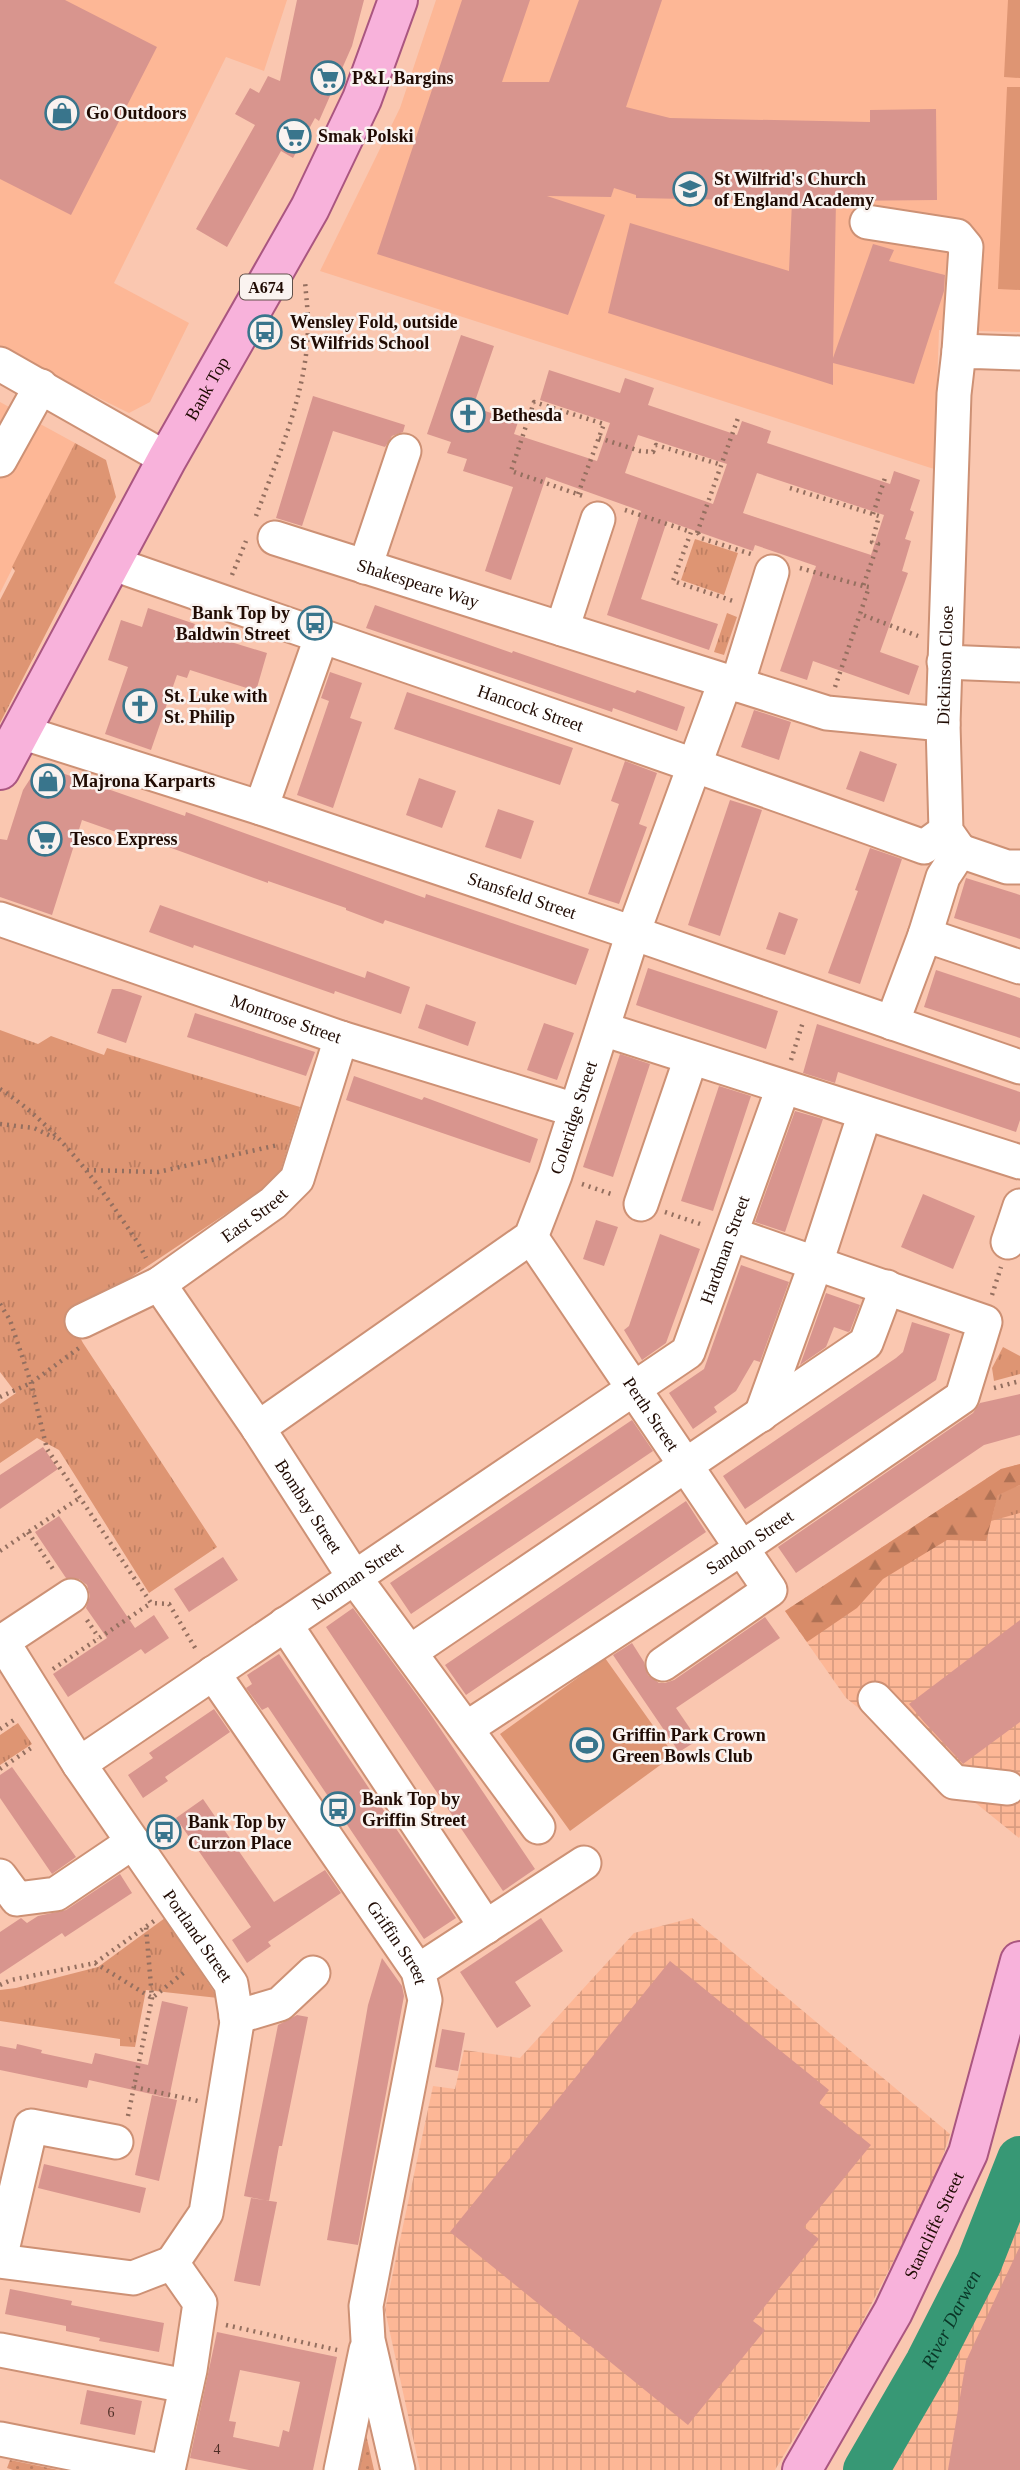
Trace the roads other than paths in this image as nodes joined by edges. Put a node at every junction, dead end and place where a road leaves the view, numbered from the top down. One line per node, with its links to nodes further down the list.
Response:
1 (398, 0): 8 (main road, Bank Top / A674)
2 (867, 222): 3 (street, Dickinson Close)
3 (959, 351): 4 (street); 17 (street, Dickinson Close)
4 (1020, 353)
5 (0, 364): 6 (street)
6 (41, 386): 8 (street); 9 (street)
7 (404, 451): 13 (street)
8 (167, 458): 12 (main road, Bank Top / A674)
9 (0, 460)
10 (598, 519): 15 (street)
11 (260, 528): 13 (street, Shakespeare Way)
12 (111, 563): 16 (street, Hancock Street); 21 (main road, Bank Top / A674)
13 (365, 567): 15 (street, Shakespeare Way)
14 (772, 572): 19 (street)
15 (562, 629): 19 (street, Shakespeare Way)
16 (321, 638): 22 (street, Hancock Street); 24 (street)
17 (944, 654): 18 (street); 20 (street, Dickinson Close)
18 (1020, 665)
19 (731, 683): 20 (street, Shakespeare Way); 22 (street, Coleridge Street)
20 (943, 724): 25 (street, Dickinson Close)
21 (21, 732): 23 (main road, Bank Top / A674); 24 (street, Stansfeld Street)
22 (695, 764): 25 (street, Hancock Street); 28 (street, Coleridge Street)
23 (0, 770)
24 (261, 808): 28 (street, Stansfeld Street)
25 (953, 841): 26 (street); 29 (street)
26 (1020, 867)
27 (0, 919): 33 (street, Montrose Street)
28 (633, 933): 31 (street, Stansfeld Street); 32 (street, Coleridge Street)
29 (925, 935): 30 (street); 31 (street)
30 (1020, 967)
31 (892, 1023): 35 (street, Stansfeld Street)
32 (603, 1030): 34 (street); 37 (street, Coleridge Street)
33 (341, 1038): 37 (street, Montrose Street); 46 (street, East Street)
34 (691, 1058): 36 (street); 40 (street)
35 (1020, 1067)
36 (783, 1088): 38 (street); 42 (street, Hardman Street)
37 (575, 1110): 43 (street, Coleridge Street)
38 (865, 1113): 39 (street); 45 (street)
39 (1020, 1162)
40 (641, 1204)
41 (1020, 1206): 44 (street)
42 (731, 1234): 45 (street); 49 (street, Hardman Street)
43 (531, 1237): 49 (street, Perth Street); 51 (street)
44 (1008, 1242)
45 (816, 1263): 47 (street); 50 (street)
46 (159, 1284): 48 (street, East Street); 51 (street, Bombay Street)
47 (887, 1287): 50 (street); 53 (street, Sandon Street)
48 (82, 1321)
49 (635, 1389): 52 (street, Perth Street); 54 (street, Norman Street)
50 (761, 1415): 52 (street)
51 (258, 1428): 54 (street, Bombay Street)
52 (687, 1465): 53 (street, Perth Street); 58 (street)
53 (742, 1548): 59 (street, Perth Street); 62 (street, Sandon Street)
54 (354, 1577): 56 (street, Norman Street); 58 (street, Bombay Street)
55 (71, 1596): 57 (street)
56 (285, 1624): 60 (street, Norman Street); 69 (street)
57 (1, 1642): 63 (street, Portland Street)
58 (410, 1652): 62 (street, Bombay Street)
59 (663, 1664)
60 (212, 1674): 63 (street, Norman Street); 71 (street, Griffin Street)
61 (874, 1699): 64 (street)
62 (467, 1728): 65 (street, Bombay Street)
63 (79, 1764): 66 (street, Portland Street)
64 (1016, 1788)
65 (538, 1826)
66 (133, 1842): 68 (street); 73 (street, Portland Street)
67 (584, 1863): 69 (street)
68 (0, 1876)
69 (486, 1927): 71 (street)
70 (1020, 1961): 85 (main road, Stancliffe Street)
71 (418, 1971): 77 (street, Griffin Street)
72 (313, 1973): 73 (street)
73 (236, 2018): 76 (street, Portland Street)
74 (116, 2142): 75 (street)
75 (0, 2260): 76 (street)
76 (172, 2263): 79 (street)
77 (366, 2348): 83 (street, Griffin Street); 84 (street, Griffin Street)
78 (0, 2350): 79 (street)
79 (186, 2386): 82 (street)
80 (0, 2439): 81 (street)
81 (156, 2470)
82 (168, 2470)
83 (341, 2470)
84 (398, 2470)
85 (802, 2470)

